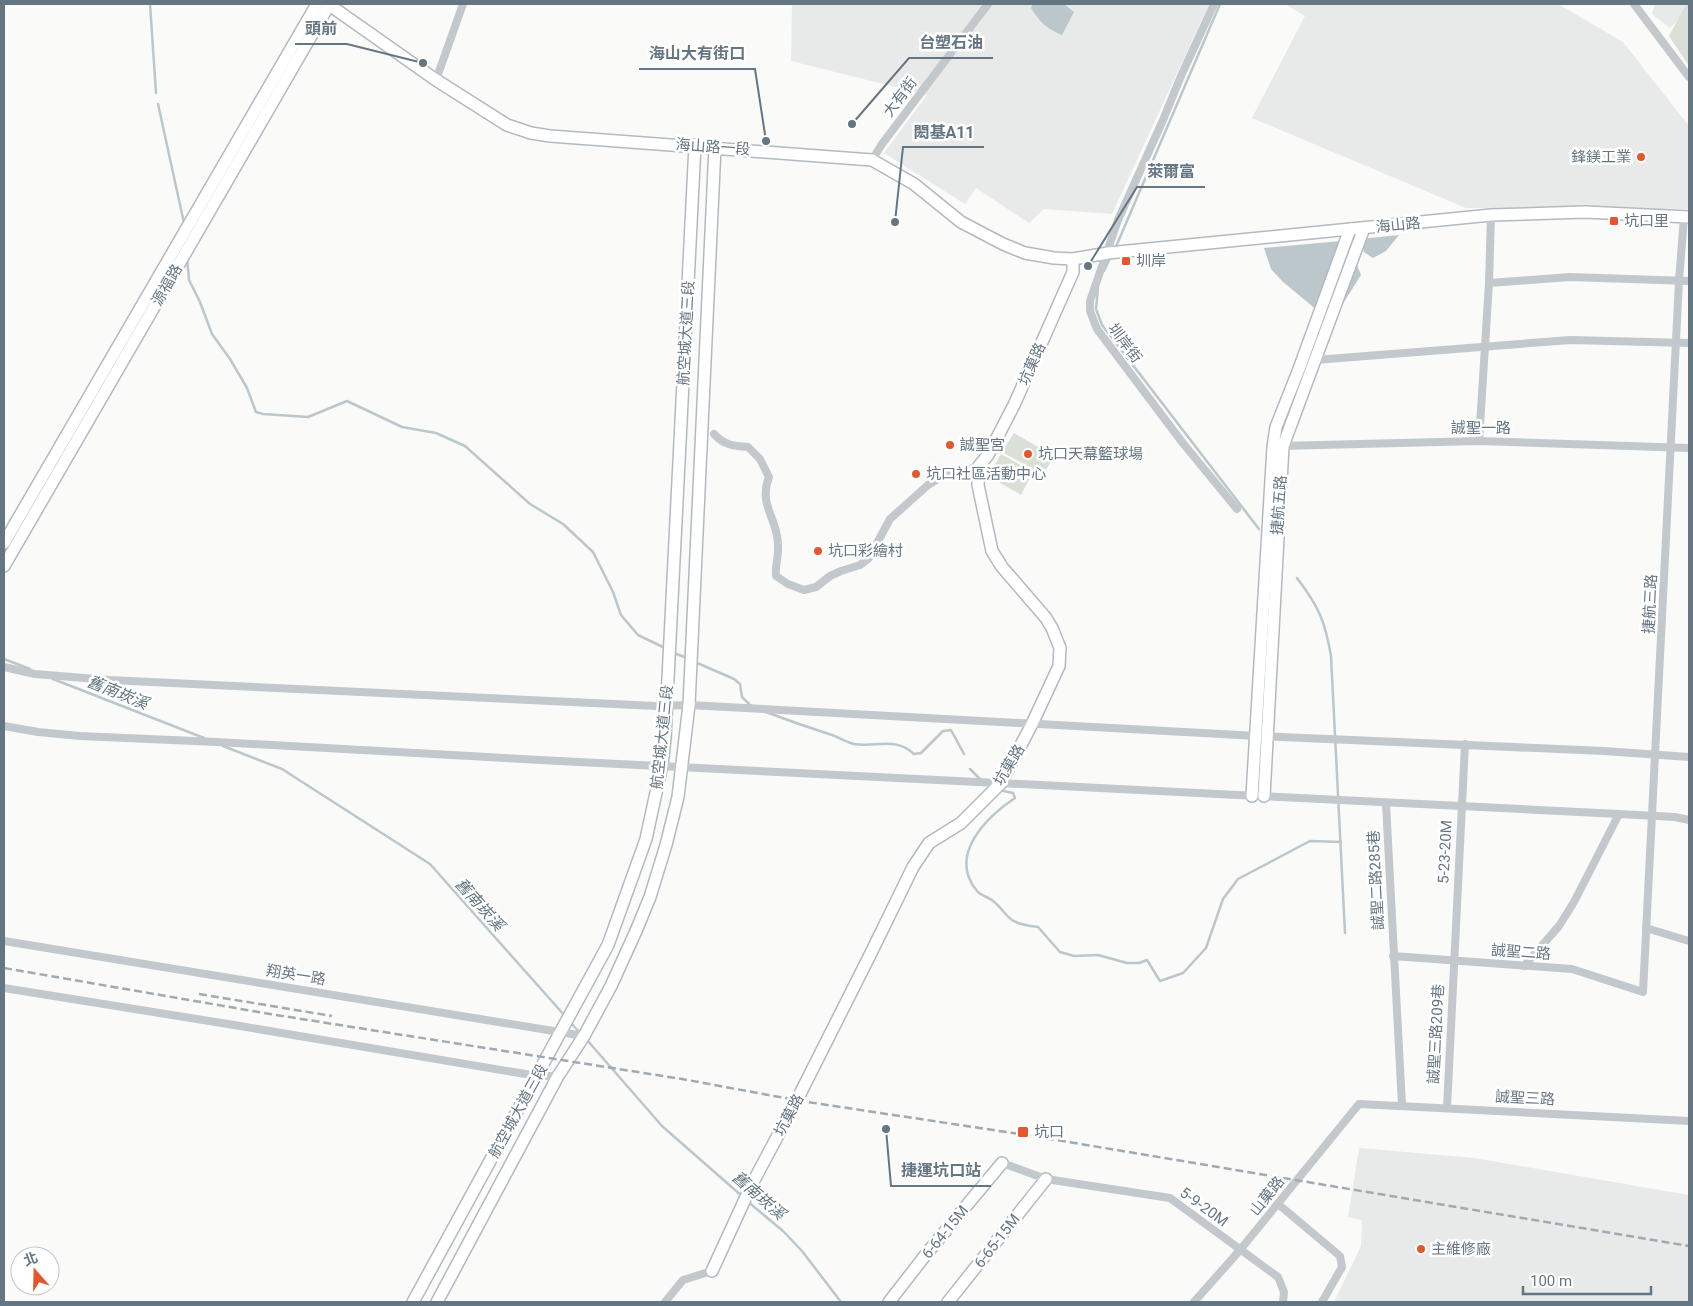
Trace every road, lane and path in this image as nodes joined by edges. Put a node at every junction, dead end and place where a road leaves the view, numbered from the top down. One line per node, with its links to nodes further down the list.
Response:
1 (317, 4): 32 (street, 源福路)
2 (329, 4): 8 (street, 海山路一段); 33 (street, 源福路)
3 (463, 4): 8 (street)
4 (988, 4): 11 (street, 大有街)
5 (1214, 4): 16 (street, 圳岸街)
6 (1634, 4): 7 (street)
7 (1689, 77)
8 (436, 80): 9 (street, 海山路一段)
9 (695, 145): 10 (street, 海山路一段); 35 (street, 航空城大道三段)
10 (715, 147): 11 (street, 海山路一段); 36 (street, 航空城大道三段)
11 (872, 160): 17 (street, 海山路一段)
12 (1491, 215): 13 (street, 海山路); 14 (street, 海山路); 20 (street)
13 (1687, 217): 18 (street, 捷航三路)
14 (1364, 228): 15 (street, 海山路); 24 (street, 捷航五路)
15 (1350, 229): 16 (street, 海山路); 27 (street, 捷航五路)
16 (1108, 253): 17 (street, 海山路一段); 31 (street, 圳岸街)
17 (1073, 259): 30 (street, 坑菓路)
18 (1679, 281): 19 (street); 20 (street); 21 (street, 捷航三路)
19 (1689, 281)
20 (1489, 283): 23 (street)
21 (1677, 342): 22 (street); 23 (street); 28 (street, 捷航三路)
22 (1689, 343)
23 (1485, 348): 24 (street); 26 (street)
24 (1315, 360): 27 (street, 捷航五路)
25 (714, 434): 30 (street)
26 (1480, 441): 27 (street, 誠聖一路); 28 (street, 誠聖一路)
27 (1278, 446): 39 (street, 捷航五路)
28 (1672, 447): 29 (street, 誠聖一路); 41 (street, 捷航三路)
29 (1689, 448)
30 (979, 466): 37 (street, 坑菓路)
31 (1237, 509)
32 (4, 543)
33 (4, 566)
34 (4, 667): 35 (street)
35 (667, 705): 36 (street); 43 (street, 航空城大道三段)
36 (689, 705): 37 (street); 44 (street, 航空城大道三段)
37 (1032, 724): 39 (street); 45 (street, 坑菓路)
38 (4, 726): 43 (street)
39 (1263, 736): 40 (street); 46 (street, 捷航五路)
40 (1465, 744): 41 (street); 48 (street, 5-23-20M)
41 (1656, 754): 42 (street); 50 (street, 捷航三路)
42 (1689, 757)
43 (662, 766): 44 (street); 60 (street, 航空城大道三段)
44 (683, 767): 45 (street); 61 (street, 航空城大道三段)
45 (1001, 783): 46 (street); 72 (street, 坑菓路)
46 (1258, 796): 47 (street)
47 (1386, 804): 48 (street); 55 (street, 誠聖二路285巷)
48 (1461, 806): 49 (street); 56 (street, 5-23-20M)
49 (1619, 814): 50 (street); 57 (street)
50 (1652, 816): 51 (street); 52 (street, 捷航三路)
51 (1689, 820)
52 (1646, 928): 53 (street); 59 (street, 捷航三路)
53 (1689, 941)
54 (4, 942): 60 (street, 翔英一路)
55 (1393, 956): 56 (street, 誠聖二路); 65 (street, 誠聖二路285巷)
56 (1454, 961): 57 (street, 誠聖二路); 66 (street, 誠聖三路209巷)
57 (1524, 966): 59 (street, 誠聖二路)
58 (4, 988): 62 (street)
59 (1643, 992)
60 (561, 1033): 61 (street, 翔英一路); 62 (street, 航空城大道三段)
61 (584, 1036): 63 (street, 航空城大道三段)
62 (537, 1076): 63 (street); 73 (street, 航空城大道三段)
63 (558, 1076): 74 (street, 航空城大道三段)
64 (1359, 1104): 65 (street, 誠聖三路); 70 (street, 山菓路)
65 (1402, 1105): 66 (street, 誠聖三路)
66 (1447, 1108): 67 (street, 誠聖三路)
67 (1689, 1121)
68 (1002, 1163): 69 (street, 5-9-20M); 76 (street, 6-64-15M)
69 (1046, 1179): 71 (street, 5-9-20M); 77 (street, 6-65-15M)
70 (1278, 1204): 71 (street, 山菓路); 80 (street)
71 (1240, 1250): 78 (street, 山菓路); 79 (street, 5-9-20M)
72 (712, 1271): 75 (street)
73 (413, 1302)
74 (437, 1302)
75 (665, 1302)
76 (889, 1302)
77 (948, 1302)
78 (1194, 1302)
79 (1283, 1302)
80 (1322, 1302)

